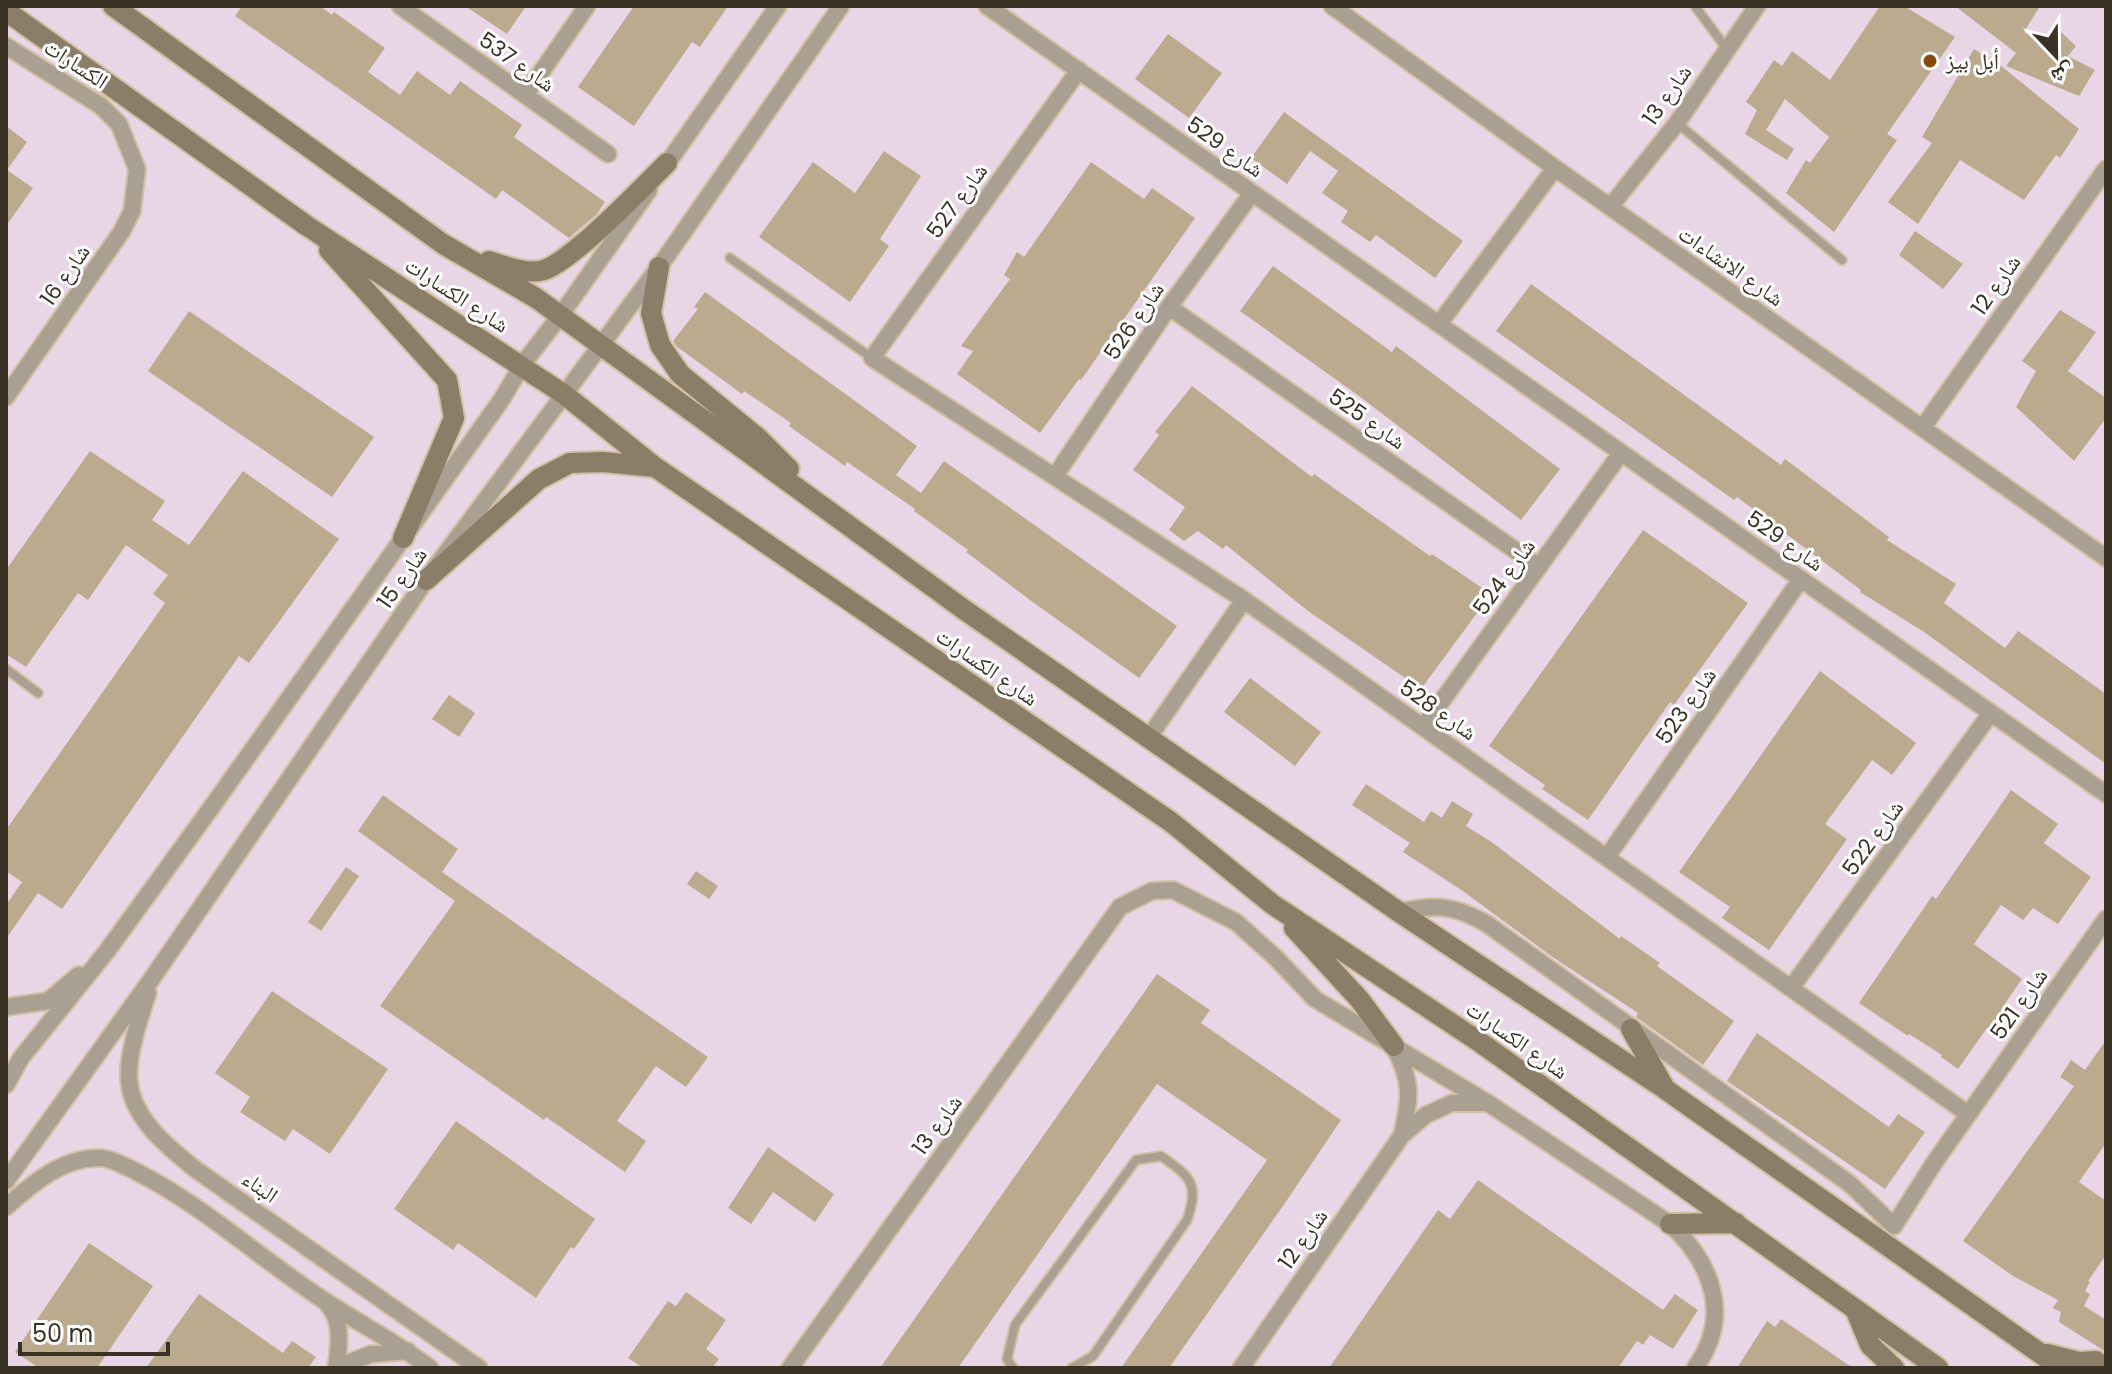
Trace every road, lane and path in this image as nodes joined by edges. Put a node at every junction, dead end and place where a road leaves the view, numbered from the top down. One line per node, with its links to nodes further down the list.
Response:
1 (113, 6): 24 (street, شارع الكسارات)
2 (400, 6): 14 (street, شارع 537)
3 (587, 6): 14 (street)
4 (778, 6): 17 (street, شارع 15)
5 (841, 6): 27 (street, شارع 15)
6 (987, 6): 13 (street, شارع 529)
7 (1332, 6): 18 (street, شارع الانشاءات)
8 (1695, 6): 12 (lane)
9 (1757, 6): 12 (street, شارع 13)
10 (6, 11): 23 (street, شارع الكسارات)
11 (6, 46): 19 (street, الكسارات)
12 (1726, 48): 15 (street, شارع 13)
13 (1079, 70): 21 (street, شارع 529); 32 (street, شارع 527)
14 (526, 94): 16 (street, شارع 537)
15 (1677, 123): 22 (street, شارع 13); 26 (lane)
16 (608, 154)
17 (667, 163): 24 (street); 29 (street, شارع 15)
18 (1555, 168): 22 (street, شارع الانشاءات); 30 (street)
19 (137, 169): 35 (street, شارع 16)
20 (2106, 169): 36 (street, شارع 12)
21 (1252, 193): 28 (street, شارع 526); 30 (street, شارع 529)
22 (1610, 207): 36 (street, شارع الانشاءات)
23 (307, 226): 33 (street, شارع الكسارات); 41 (street)
24 (443, 244): 29 (street, شارع الكسارات)
25 (730, 258): 32 (lane)
26 (1842, 260)
27 (659, 267): 31 (street, شارع 15); 40 (street)
28 (1169, 307): 39 (street, شارع 526); 43 (street, شارع 525)
29 (560, 316): 31 (street, شارع الكسارات); 33 (street, شارع 15)
30 (1439, 324): 37 (street, شارع 529)
31 (602, 346): 34 (street, شارع 15); 40 (street, شارع الكسارات)
32 (872, 358): 39 (street, شارع 528)
33 (522, 365): 34 (street, شارع الكسارات); 41 (street, شارع 15)
34 (565, 395): 38 (street, شارع الكسارات); 45 (street, شارع 15)
35 (6, 397)
36 (1923, 427): 42 (street, شارع الانشاءات)
37 (1621, 453): 43 (street, شارع 524); 44 (street, شارع 529)
38 (655, 467): 45 (street); 54 (street, شارع الكسارات)
39 (1055, 476): 46 (street, شارع 528)
40 (825, 507): 51 (street, شارع الكسارات)
41 (403, 538): 57 (street, شارع 15)
42 (2106, 558)
43 (1539, 567): 50 (street, شارع 524)
44 (1801, 579): 49 (street, شارع 529); 53 (street, شارع 523)
45 (426, 580): 58 (street, شارع 15)
46 (1244, 600): 50 (street, شارع 528); 51 (street)
47 (6, 669): 48 (lane)
48 (38, 693)
49 (1991, 713): 52 (street, شارع 529); 59 (street, شارع 522)
50 (1423, 727): 53 (street, شارع 528)
51 (1149, 737): 55 (street, شارع الكسارات)
52 (2106, 794)
53 (1607, 857): 59 (street, شارع 528)
54 (1272, 904): 62 (street); 70 (street, شارع الكسارات)
55 (1399, 912): 61 (street); 64 (street, شارع الكسارات)
56 (2106, 919): 66 (street, شارع 521)
57 (107, 951): 60 (street); 63 (street, شارع 15)
58 (153, 977): 68 (street, شارع 15); 78 (street, البناء)
59 (1791, 988): 66 (street, شارع 528)
60 (6, 1007)
61 (1631, 1029): 64 (street); 66 (street)
62 (1394, 1046): 65 (street); 67 (street, شارع 12); 79 (street, شارع 13)
63 (6, 1085)
64 (1665, 1089): 75 (street, شارع الكسارات)
65 (1488, 1103): 67 (street, شارع 12); 71 (street)
66 (1968, 1114)
67 (1402, 1135): 82 (street, شارع 12)
68 (6, 1181)
69 (6, 1207): 72 (street)
70 (1736, 1223): 71 (street); 73 (street, شارع الكسارات)
71 (1670, 1224): 83 (street)
72 (321, 1299): 74 (street); 76 (street)
73 (1855, 1309): 84 (street); 85 (street, شارع الكسارات)
74 (408, 1351): 76 (street); 77 (street)
75 (2037, 1351): 86 (street, شارع الكسارات); 87 (street)
76 (336, 1368)
77 (430, 1368)
78 (479, 1368)
79 (790, 1368)
80 (1013, 1368): 81 (lane)
81 (1072, 1368)
82 (1241, 1368)
83 (1695, 1368)
84 (1894, 1368)
85 (1938, 1368)
86 (2061, 1368)
87 (2103, 1368)

